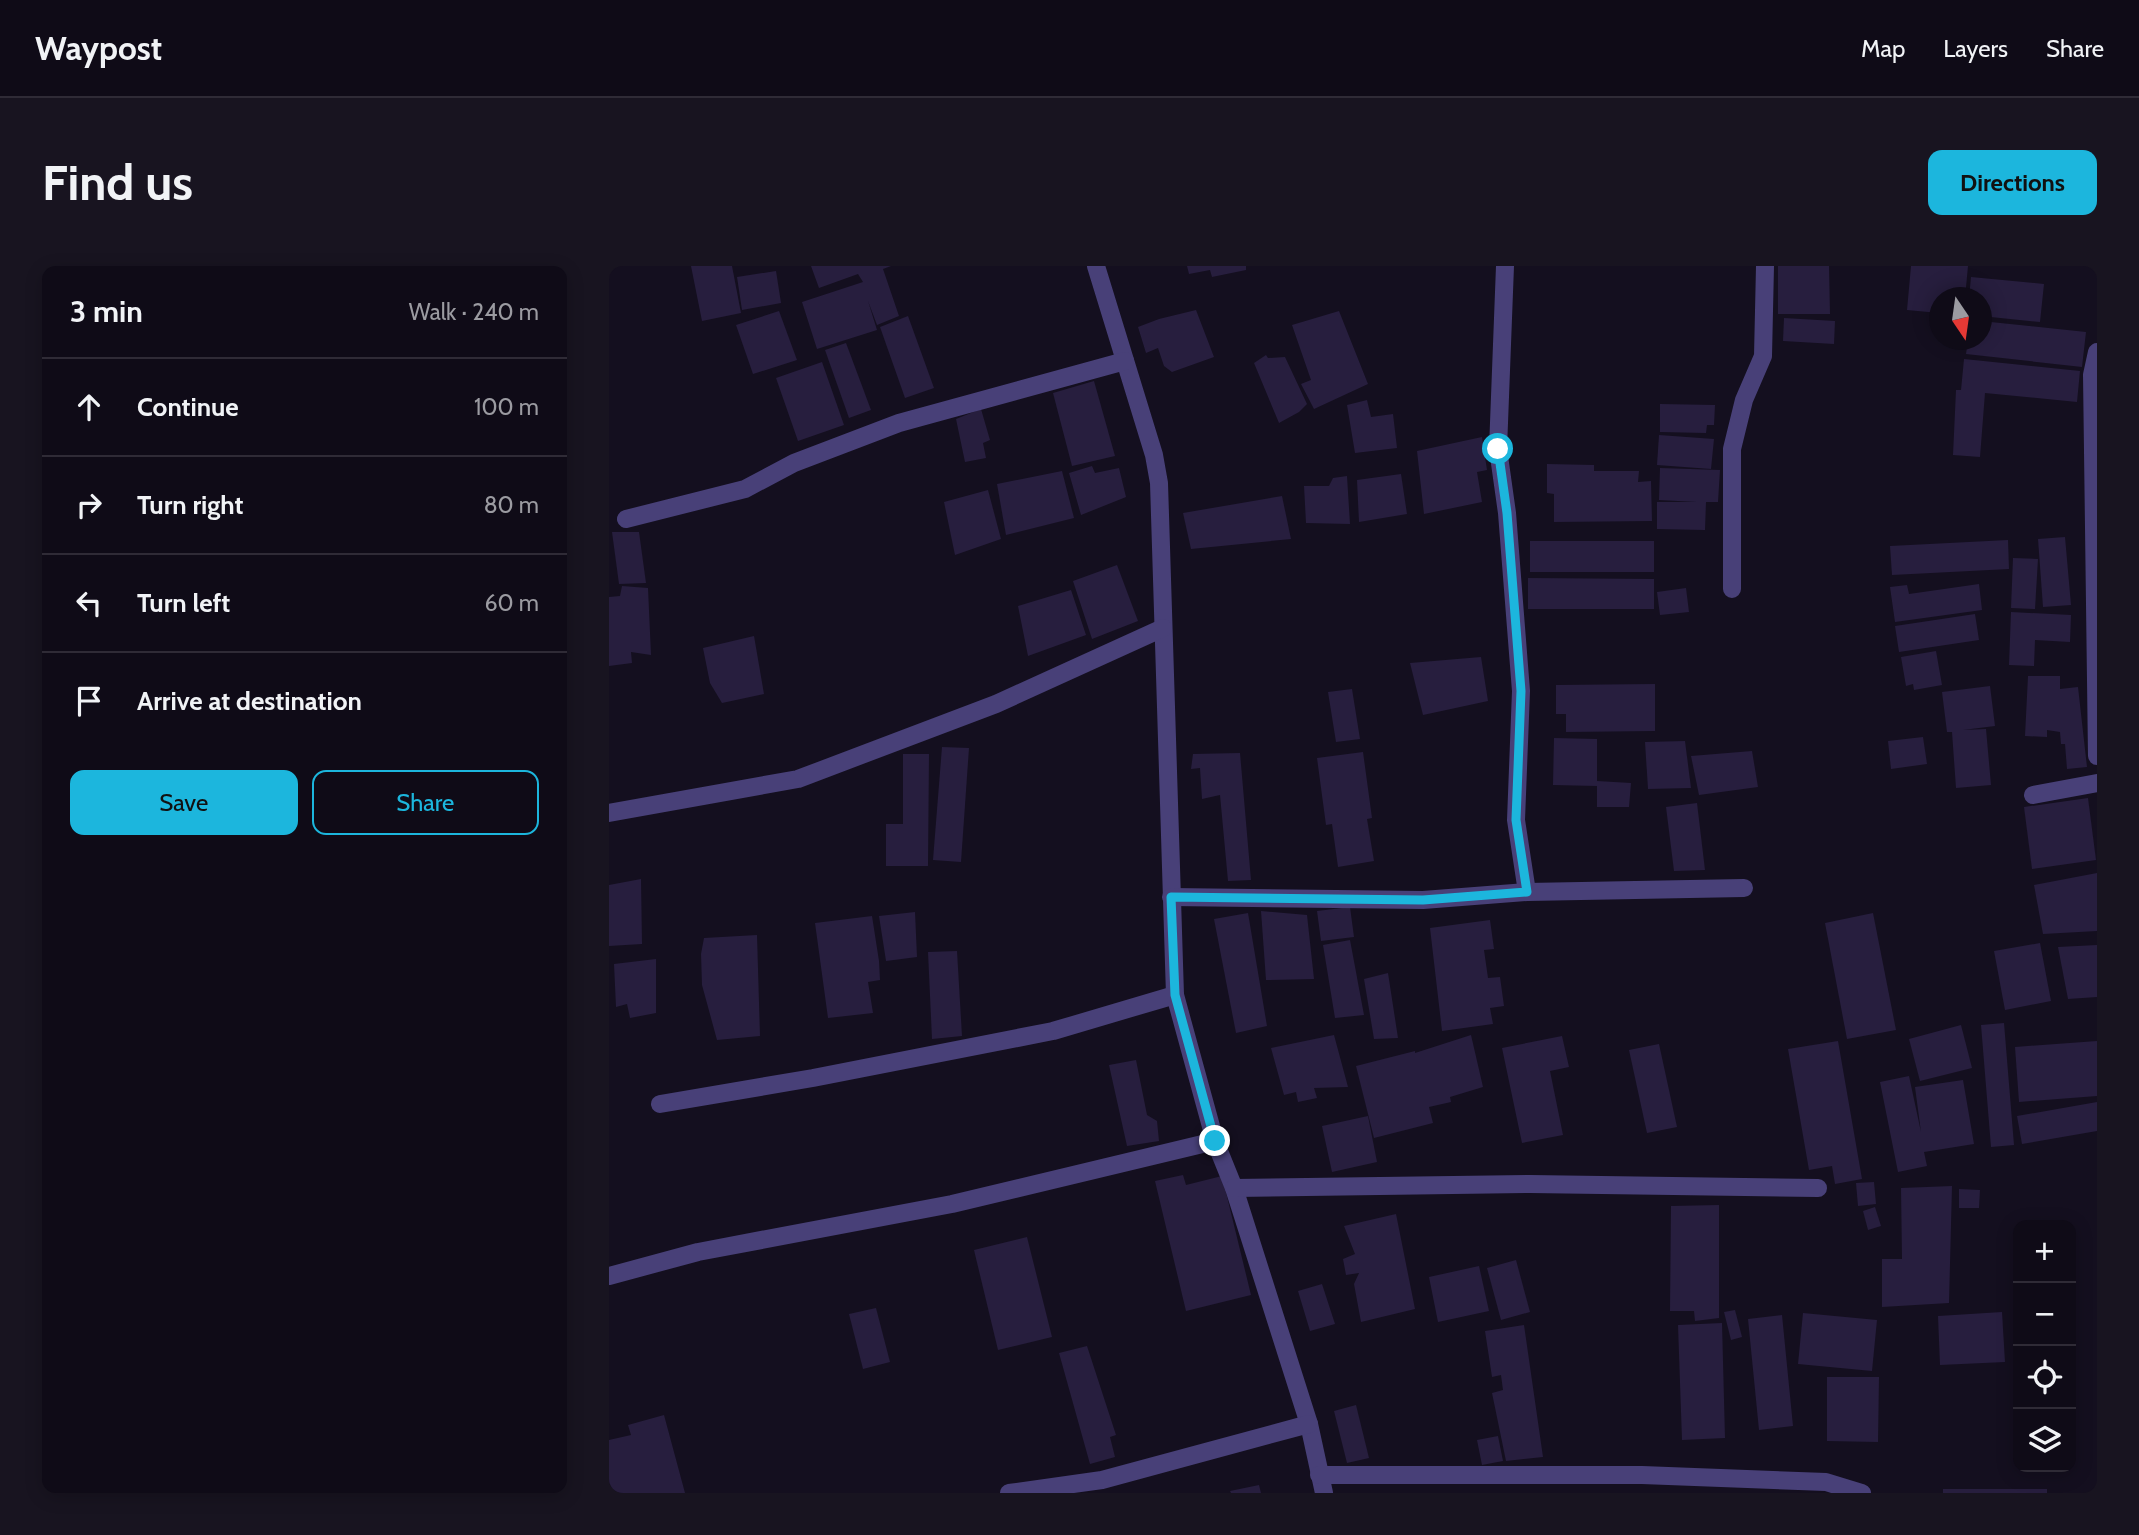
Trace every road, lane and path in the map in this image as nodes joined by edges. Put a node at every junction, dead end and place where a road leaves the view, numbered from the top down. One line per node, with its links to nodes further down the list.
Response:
1 (1096, 266): 5 (street)
2 (1505, 266): 14 (street)
3 (1765, 266): 7 (street)
4 (2097, 352): 9 (street)
5 (1125, 361): 6 (street); 8 (street)
6 (626, 519)
7 (1732, 589)
8 (1163, 628): 12 (street); 15 (street)
9 (2097, 756)
10 (2097, 783): 11 (street)
11 (2033, 795)
12 (609, 813)
13 (1744, 888): 14 (street)
14 (1527, 892): 15 (street)
15 (1171, 897): 16 (street)
16 (1175, 995): 17 (street); 18 (street)
17 (660, 1104)
18 (1215, 1141): 19 (street); 21 (street)
19 (1234, 1188): 20 (street); 22 (street)
20 (1818, 1188)
21 (609, 1276)
22 (1309, 1424): 23 (street); 24 (street)
23 (1319, 1475): 25 (street); 26 (street)
24 (1009, 1493)
25 (1324, 1493)
26 (1862, 1493)

